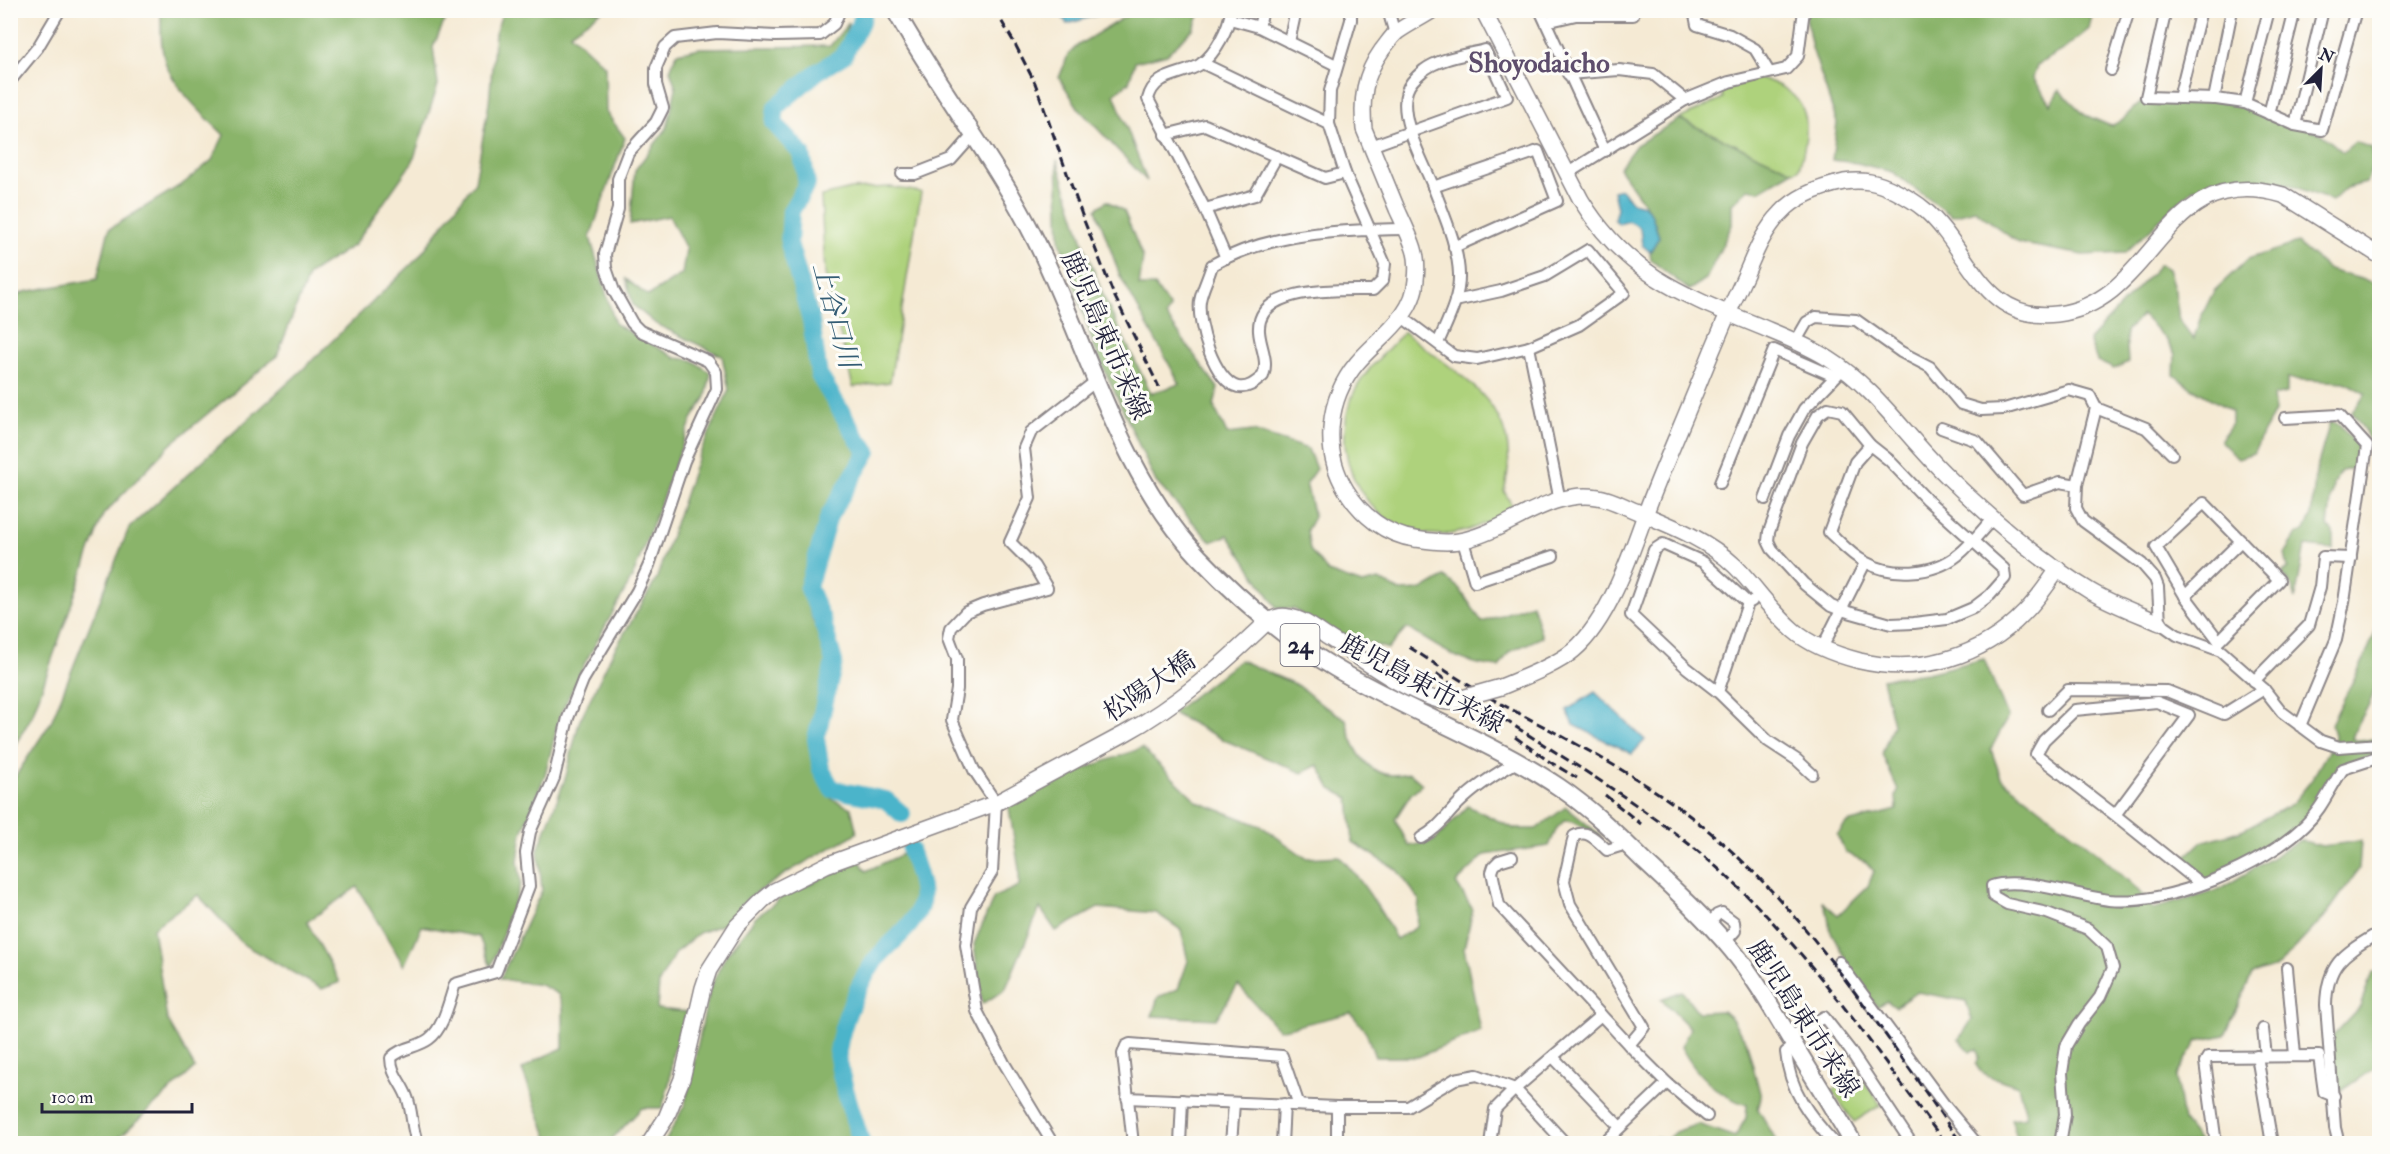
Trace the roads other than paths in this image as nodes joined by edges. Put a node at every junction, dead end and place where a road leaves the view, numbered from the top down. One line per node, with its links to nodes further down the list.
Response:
1 (60, 10): 34 (street)
2 (840, 10): 127 (street)
3 (895, 10): 43 (main road, 鹿児島東市来線 / 24)
4 (1263, 10): 26 (street)
5 (1296, 10): 28 (street)
6 (1351, 10): 30 (street)
7 (1388, 10): 27 (street)
8 (1433, 10): 27 (street)
9 (1483, 10): 49 (street)
10 (1540, 10): 25 (street)
11 (1634, 10): 25 (street)
12 (1694, 10): 32 (street)
13 (1804, 10): 32 (street)
14 (2128, 10): 31 (street)
15 (2166, 10): 35 (street)
16 (2201, 10): 35 (street)
17 (2232, 10): 36 (street)
18 (2269, 10): 38 (street)
19 (2295, 10): 39 (street)
20 (2323, 10): 41 (street)
21 (2356, 10): 41 (street)
22 (2371, 10): 23 (street)
23 (2379, 13)
24 (1231, 15): 26 (street); 29 (street)
25 (1546, 22): 33 (street)
26 (1259, 27): 28 (street)
27 (1395, 34): 45 (street)
28 (1289, 42): 30 (street)
29 (1202, 63): 40 (street); 44 (street)
30 (1336, 65): 40 (street)
31 (2111, 70)
32 (1769, 72): 37 (street)
33 (1568, 74): 37 (street); 46 (street)
34 (10, 81)
35 (2179, 98): 36 (street)
36 (2214, 99): 38 (street)
37 (1684, 100): 46 (street)
38 (2245, 103): 39 (street)
39 (2269, 114): 41 (street)
40 (1329, 124): 48 (street)
41 (2295, 125)
42 (1410, 131): 42 (street); 45 (street); 51 (street)
43 (974, 134): 50 (street); 65 (main road, 鹿児島東市来線 / 24)
44 (1165, 135): 47 (street); 52 (street)
45 (1371, 146): 53 (street)
46 (1605, 151): 49 (street)
47 (1277, 156): 48 (street); 52 (street)
48 (1345, 173): 54 (street)
49 (1568, 173): 59 (street)
50 (902, 174)
51 (1433, 187): 55 (street); 55 (street)
52 (1204, 209): 57 (street)
53 (1406, 229): 54 (street); 60 (street)
54 (1370, 230): 57 (street); 57 (street)
55 (1454, 247): 58 (street)
56 (2379, 256): 59 (street)
57 (1226, 258)
58 (1455, 302): 62 (street); 63 (street)
59 (1728, 313): 61 (street); 75 (street)
60 (1402, 317): 62 (street); 77 (street)
61 (1796, 341): 64 (street); 66 (street)
62 (1437, 343): 63 (street)
63 (1529, 347): 74 (street)
64 (1840, 373): 71 (street); 73 (street); 76 (street)
65 (1096, 381): 87 (main road, 鹿児島東市来線 / 24); 100 (street)
66 (2096, 408): 70 (street); 72 (street)
67 (2285, 418): 81 (street)
68 (1941, 428): 72 (street)
69 (1870, 445): 79 (street); 82 (street); 86 (street)
70 (2172, 454)
71 (1720, 483)
72 (2077, 485): 88 (street)
73 (1765, 499)
74 (1560, 501): 75 (street); 77 (street)
75 (1645, 515): 85 (street); 87 (street, bridge)
76 (1993, 518): 79 (street); 83 (street)
77 (1463, 541): 80 (street)
78 (2241, 541): 84 (street); 84 (street); 89 (street)
79 (1972, 542): 82 (street); 86 (street)
80 (1553, 556)
81 (2351, 558): 91 (street); 95 (street)
82 (1865, 563): 86 (street)
83 (2058, 569): 88 (street); 90 (street)
84 (2185, 596): 89 (street)
85 (1754, 599): 90 (street); 93 (street); 93 (street)
86 (1841, 610): 90 (street)
87 (1267, 622): 98 (main road, 鹿児島東市来線 / 24); 100 (street, 松陽大橋)
88 (2160, 623): 89 (street)
89 (2220, 646): 91 (street)
90 (1822, 648)
91 (2254, 681): 92 (street)
92 (2264, 689): 94 (street); 95 (street)
93 (1718, 692): 99 (street)
94 (2048, 710)
95 (2300, 726): 96 (street)
96 (2379, 744)
97 (2379, 757): 105 (street)
98 (1517, 762): 102 (street); 103 (main road, 鹿児島東市来線 / 24)
99 (1812, 774)
100 (996, 803): 128 (street, 松陽大橋); 129 (street)
101 (2115, 815): 101 (street); 105 (street)
102 (1420, 838)
103 (1624, 841): 111 (main road, 鹿児島東市来線 / 24); 112 (street)
104 (1512, 857): 109 (street)
105 (2201, 884): 142 (street)
106 (2379, 932): 118 (street)
107 (1839, 962): 141 (street)
108 (2288, 968): 113 (street)
109 (1601, 1015): 112 (street); 115 (street)
110 (2263, 1029): 114 (street)
111 (1792, 1042): 138 (street); 139 (main road, 鹿児島東市来線 / 24); 140 (street)
112 (1629, 1045): 116 (street)
113 (2295, 1055): 114 (street); 118 (street)
114 (2262, 1056): 143 (street); 144 (street)
115 (1553, 1057): 117 (street); 126 (street)
116 (1667, 1083): 125 (street); 126 (street)
117 (1515, 1089): 124 (street); 135 (street); 136 (street)
118 (2334, 1096): 145 (street)
119 (1127, 1098): 120 (street); 123 (street); 130 (street)
120 (1182, 1100): 121 (street); 131 (street)
121 (1234, 1103): 122 (street); 132 (street)
122 (1284, 1104): 123 (street); 133 (street)
123 (1299, 1105): 124 (street)
124 (1337, 1107): 134 (street)
125 (1707, 1116)
126 (1620, 1127): 137 (street)
127 (418, 1143)
128 (648, 1143)
129 (1053, 1143)
130 (1133, 1143)
131 (1180, 1143)
132 (1231, 1143)
133 (1282, 1143)
134 (1337, 1143)
135 (1490, 1143)
136 (1566, 1143)
137 (1603, 1143)
138 (1832, 1143)
139 (1854, 1143)
140 (1912, 1143)
141 (1977, 1143)
142 (2060, 1143)
143 (2216, 1143)
144 (2267, 1143)
145 (2339, 1143)

